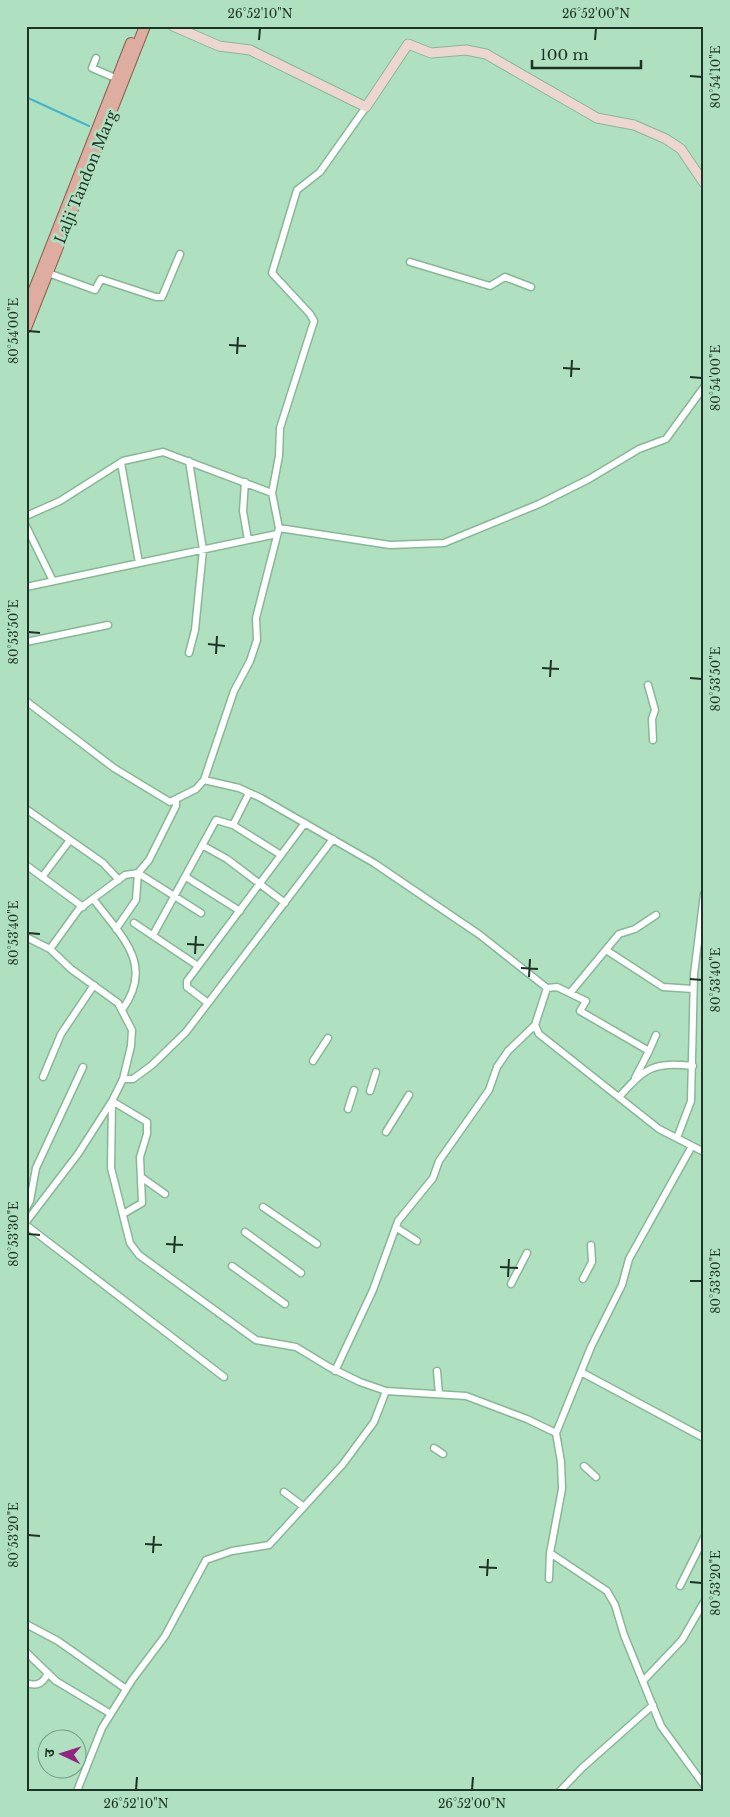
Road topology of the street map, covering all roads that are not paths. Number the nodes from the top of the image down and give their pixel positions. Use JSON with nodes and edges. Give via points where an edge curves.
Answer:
{"nodes":[{"id":1,"x":138,"y":26,"type":"edge"},
{"id":2,"x":145,"y":26,"type":"edge"},
{"id":3,"x":172,"y":26,"type":"edge"},
{"id":4,"x":96,"y":58,"type":"dead end"},
{"id":5,"x":120,"y":80,"type":"junction"},
{"id":6,"x":366,"y":107,"type":"junction"},
{"id":7,"x":704,"y":183,"type":"edge"},
{"id":8,"x":73,"y":200,"type":"junction"},
{"id":9,"x":180,"y":254,"type":"dead end"},
{"id":10,"x":410,"y":262,"type":"dead end"},
{"id":11,"x":48,"y":273,"type":"junction"},
{"id":12,"x":531,"y":287,"type":"dead end"},
{"id":13,"x":26,"y":310,"type":"edge"},
{"id":14,"x":26,"y":328,"type":"edge"},
{"id":15,"x":704,"y":387,"type":"edge"},
{"id":16,"x":189,"y":461,"type":"junction"},
{"id":17,"x":121,"y":462,"type":"junction"},
{"id":18,"x":245,"y":482,"type":"junction"},
{"id":19,"x":272,"y":493,"type":"junction"},
{"id":20,"x":26,"y":516,"type":"edge"},
{"id":21,"x":26,"y":526,"type":"edge"},
{"id":22,"x":278,"y":531,"type":"junction"},
{"id":23,"x":248,"y":540,"type":"junction"},
{"id":24,"x":202,"y":550,"type":"junction"},
{"id":25,"x":139,"y":563,"type":"junction"},
{"id":26,"x":53,"y":581,"type":"junction"},
{"id":27,"x":26,"y":587,"type":"edge"},
{"id":28,"x":108,"y":625,"type":"dead end"},
{"id":29,"x":26,"y":642,"type":"edge"},
{"id":30,"x":189,"y":653,"type":"dead end"},
{"id":31,"x":648,"y":685,"type":"dead end"},
{"id":32,"x":26,"y":701,"type":"edge"},
{"id":33,"x":653,"y":740,"type":"dead end"},
{"id":34,"x":204,"y":780,"type":"junction"},
{"id":35,"x":249,"y":793,"type":"junction"},
{"id":36,"x":176,"y":800,"type":"junction"},
{"id":37,"x":26,"y":809,"type":"edge"},
{"id":38,"x":305,"y":823,"type":"junction"},
{"id":39,"x":233,"y":825,"type":"junction"},
{"id":40,"x":333,"y":839,"type":"junction"},
{"id":41,"x":70,"y":840,"type":"junction"},
{"id":42,"x":202,"y":846,"type":"junction"},
{"id":43,"x":281,"y":855,"type":"junction"},
{"id":44,"x":26,"y":865,"type":"edge"},
{"id":45,"x":138,"y":873,"type":"junction"},
{"id":46,"x":42,"y":877,"type":"junction"},
{"id":47,"x":186,"y":877,"type":"junction"},
{"id":48,"x":119,"y":880,"type":"junction"},
{"id":49,"x":260,"y":883,"type":"junction"},
{"id":50,"x":704,"y":896,"type":"edge"},
{"id":51,"x":175,"y":897,"type":"junction"},
{"id":52,"x":94,"y":900,"type":"junction"},
{"id":53,"x":285,"y":902,"type":"junction"},
{"id":54,"x":83,"y":907,"type":"junction"},
{"id":55,"x":240,"y":911,"type":"junction"},
{"id":56,"x":201,"y":913,"type":"dead end"},
{"id":57,"x":656,"y":915,"type":"dead end"},
{"id":58,"x":134,"y":923,"type":"dead end"},
{"id":59,"x":116,"y":929,"type":"junction"},
{"id":60,"x":153,"y":936,"type":"junction"},
{"id":61,"x":26,"y":937,"type":"edge"},
{"id":62,"x":50,"y":949,"type":"junction"},
{"id":63,"x":606,"y":950,"type":"junction"},
{"id":64,"x":198,"y":966,"type":"junction"},
{"id":65,"x":94,"y":985,"type":"junction"},
{"id":66,"x":547,"y":988,"type":"junction"},
{"id":67,"x":693,"y":990,"type":"junction"},
{"id":68,"x":570,"y":994,"type":"junction"},
{"id":69,"x":208,"y":1002,"type":"junction"},
{"id":70,"x":122,"y":1010,"type":"junction"},
{"id":71,"x":534,"y":1025,"type":"junction"},
{"id":72,"x":527,"y":1033,"type":"junction"},
{"id":73,"x":539,"y":1034,"type":"junction"},
{"id":74,"x":656,"y":1035,"type":"dead end"},
{"id":75,"x":328,"y":1038,"type":"dead end"},
{"id":76,"x":649,"y":1051,"type":"junction"},
{"id":77,"x":313,"y":1061,"type":"dead end"},
{"id":78,"x":693,"y":1066,"type":"junction"},
{"id":79,"x":83,"y":1067,"type":"dead end"},
{"id":80,"x":376,"y":1072,"type":"dead end"},
{"id":81,"x":43,"y":1077,"type":"dead end"},
{"id":82,"x":123,"y":1079,"type":"junction"},
{"id":83,"x":635,"y":1079,"type":"junction"},
{"id":84,"x":354,"y":1090,"type":"dead end"},
{"id":85,"x":370,"y":1091,"type":"dead end"},
{"id":86,"x":408,"y":1095,"type":"dead end"},
{"id":87,"x":619,"y":1097,"type":"junction"},
{"id":88,"x":112,"y":1102,"type":"junction"},
{"id":89,"x":348,"y":1109,"type":"dead end"},
{"id":90,"x":386,"y":1132,"type":"dead end"},
{"id":91,"x":677,"y":1138,"type":"junction"},
{"id":92,"x":692,"y":1146,"type":"junction"},
{"id":93,"x":704,"y":1152,"type":"edge"},
{"id":94,"x":141,"y":1176,"type":"junction"},
{"id":95,"x":165,"y":1194,"type":"dead end"},
{"id":96,"x":264,"y":1207,"type":"dead end"},
{"id":97,"x":26,"y":1208,"type":"edge"},
{"id":98,"x":123,"y":1214,"type":"junction"},
{"id":99,"x":26,"y":1223,"type":"edge"},
{"id":100,"x":397,"y":1228,"type":"junction"},
{"id":101,"x":245,"y":1232,"type":"dead end"},
{"id":102,"x":417,"y":1241,"type":"dead end"},
{"id":103,"x":317,"y":1244,"type":"dead end"},
{"id":104,"x":591,"y":1245,"type":"dead end"},
{"id":105,"x":527,"y":1253,"type":"dead end"},
{"id":106,"x":232,"y":1266,"type":"dead end"},
{"id":107,"x":301,"y":1273,"type":"dead end"},
{"id":108,"x":584,"y":1280,"type":"dead end"},
{"id":109,"x":511,"y":1284,"type":"dead end"},
{"id":110,"x":285,"y":1304,"type":"dead end"},
{"id":111,"x":335,"y":1370,"type":"junction"},
{"id":112,"x":437,"y":1371,"type":"dead end"},
{"id":113,"x":581,"y":1372,"type":"junction"},
{"id":114,"x":224,"y":1377,"type":"dead end"},
{"id":115,"x":386,"y":1391,"type":"junction"},
{"id":116,"x":439,"y":1394,"type":"junction"},
{"id":117,"x":556,"y":1434,"type":"junction"},
{"id":118,"x":704,"y":1438,"type":"edge"},
{"id":119,"x":434,"y":1448,"type":"dead end"},
{"id":120,"x":443,"y":1454,"type":"dead end"},
{"id":121,"x":584,"y":1466,"type":"dead end"},
{"id":122,"x":596,"y":1477,"type":"dead end"},
{"id":123,"x":284,"y":1492,"type":"dead end"},
{"id":124,"x":304,"y":1507,"type":"junction"},
{"id":125,"x":704,"y":1538,"type":"edge"},
{"id":126,"x":550,"y":1553,"type":"junction"},
{"id":127,"x":549,"y":1579,"type":"dead end"},
{"id":128,"x":680,"y":1586,"type":"dead end"},
{"id":129,"x":704,"y":1602,"type":"edge"},
{"id":130,"x":26,"y":1624,"type":"edge"},
{"id":131,"x":26,"y":1652,"type":"edge"},
{"id":132,"x":48,"y":1673,"type":"junction"},
{"id":133,"x":643,"y":1681,"type":"junction"},
{"id":134,"x":26,"y":1683,"type":"edge"},
{"id":135,"x":126,"y":1689,"type":"junction"},
{"id":136,"x":653,"y":1705,"type":"junction"},
{"id":137,"x":111,"y":1714,"type":"junction"},
{"id":138,"x":704,"y":1785,"type":"edge"},
{"id":139,"x":77,"y":1791,"type":"edge"},
{"id":140,"x":560,"y":1791,"type":"edge"}],
"edges":[{"from":1,"to":5,"type":"main road","name":"Lalji Tandon Marg"},
{"from":2,"to":5,"type":"main road","name":"Lalji Tandon Marg"},
{"from":3,"to":6,"type":"street","via":[[219,46],[250,50]]},
{"from":4,"to":5,"type":"street","via":[[92,68]]},
{"from":5,"to":8,"type":"main road","name":"Lalji Tandon Marg"},
{"from":6,"to":7,"type":"street","via":[[408,44],[431,53],[466,50],[486,54],[597,118],[634,125],[666,139],[681,149]]},
{"from":6,"to":19,"type":"street","via":[[320,172],[297,190],[272,273],[314,322],[280,428]]},
{"from":8,"to":11,"type":"main road","name":"Lalji Tandon Marg"},
{"from":8,"to":13,"type":"main road","name":"Lalji Tandon Marg"},
{"from":9,"to":11,"type":"street","via":[[162,297],[101,278],[95,290]]},
{"from":10,"to":12,"type":"street","via":[[490,286],[506,277]]},
{"from":11,"to":14,"type":"main road","name":"Lalji Tandon Marg"},
{"from":15,"to":22,"type":"street","via":[[666,439],[639,449],[539,504],[444,543],[390,545]]},
{"from":16,"to":17,"type":"street","via":[[163,452]]},
{"from":16,"to":18,"type":"street"},
{"from":16,"to":24,"type":"street"},
{"from":17,"to":20,"type":"street","via":[[60,501]]},
{"from":17,"to":25,"type":"street"},
{"from":18,"to":19,"type":"street"},
{"from":18,"to":23,"type":"street","via":[[243,511]]},
{"from":19,"to":22,"type":"street"},
{"from":21,"to":26,"type":"street"},
{"from":22,"to":23,"type":"street"},
{"from":22,"to":34,"type":"street","via":[[256,618],[257,640],[234,692]]},
{"from":23,"to":24,"type":"street"},
{"from":24,"to":25,"type":"street"},
{"from":24,"to":30,"type":"street","via":[[195,630]]},
{"from":25,"to":26,"type":"street"},
{"from":26,"to":27,"type":"street"},
{"from":28,"to":29,"type":"street"},
{"from":31,"to":33,"type":"street","via":[[655,710]]},
{"from":32,"to":36,"type":"street","via":[[114,768],[170,802]]},
{"from":34,"to":35,"type":"street"},
{"from":34,"to":36,"type":"street"},
{"from":35,"to":38,"type":"street"},
{"from":35,"to":39,"type":"street"},
{"from":36,"to":45,"type":"street","via":[[149,860]]},
{"from":37,"to":41,"type":"street"},
{"from":38,"to":40,"type":"street"},
{"from":38,"to":43,"type":"street"},
{"from":39,"to":42,"type":"street","via":[[216,820]]},
{"from":39,"to":43,"type":"street"},
{"from":40,"to":53,"type":"street"},
{"from":40,"to":66,"type":"street","via":[[435,902]]},
{"from":41,"to":46,"type":"street"},
{"from":41,"to":48,"type":"street","via":[[103,863]]},
{"from":42,"to":47,"type":"street"},
{"from":42,"to":49,"type":"street"},
{"from":43,"to":49,"type":"street"},
{"from":44,"to":46,"type":"street"},
{"from":45,"to":48,"type":"street","via":[[125,875]]},
{"from":45,"to":51,"type":"street"},
{"from":45,"to":59,"type":"street","via":[[136,900]]},
{"from":46,"to":54,"type":"street"},
{"from":47,"to":51,"type":"street"},
{"from":47,"to":55,"type":"street"},
{"from":48,"to":52,"type":"street"},
{"from":49,"to":53,"type":"street"},
{"from":49,"to":55,"type":"street"},
{"from":50,"to":67,"type":"street"},
{"from":51,"to":56,"type":"street"},
{"from":51,"to":60,"type":"street"},
{"from":52,"to":54,"type":"street"},
{"from":52,"to":59,"type":"street"},
{"from":53,"to":69,"type":"street"},
{"from":54,"to":62,"type":"street"},
{"from":55,"to":64,"type":"street"},
{"from":57,"to":63,"type":"street","via":[[635,929],[619,934]]},
{"from":58,"to":60,"type":"street"},
{"from":59,"to":70,"type":"street","via":[[136,960],[133,995]]},
{"from":60,"to":64,"type":"street"},
{"from":61,"to":62,"type":"street"},
{"from":62,"to":65,"type":"street"},
{"from":63,"to":67,"type":"street","via":[[663,987]]},
{"from":63,"to":68,"type":"street"},
{"from":64,"to":69,"type":"street","via":[[186,984]]},
{"from":65,"to":70,"type":"street","via":[[118,1002]]},
{"from":65,"to":81,"type":"street","via":[[61,1034]]},
{"from":66,"to":68,"type":"street","via":[[557,987]]},
{"from":66,"to":71,"type":"street"},
{"from":67,"to":78,"type":"street"},
{"from":68,"to":76,"type":"street","via":[[586,1001],[580,1011]]},
{"from":69,"to":82,"type":"street","via":[[186,1032],[152,1065],[133,1079]]},
{"from":70,"to":82,"type":"street","via":[[132,1030],[132,1046]]},
{"from":71,"to":72,"type":"street"},
{"from":71,"to":73,"type":"street"},
{"from":72,"to":73,"type":"street"},
{"from":72,"to":100,"type":"street","via":[[497,1067],[489,1090],[439,1161],[433,1178],[398,1221]]},
{"from":73,"to":87,"type":"street"},
{"from":74,"to":76,"type":"street"},
{"from":75,"to":77,"type":"street"},
{"from":76,"to":83,"type":"street"},
{"from":78,"to":83,"type":"street","via":[[665,1063]]},
{"from":78,"to":91,"type":"street","via":[[691,1101]]},
{"from":79,"to":97,"type":"street","via":[[36,1168]]},
{"from":80,"to":85,"type":"street"},
{"from":82,"to":88,"type":"street"},
{"from":83,"to":87,"type":"street"},
{"from":84,"to":89,"type":"street"},
{"from":86,"to":90,"type":"street"},
{"from":87,"to":91,"type":"street","via":[[659,1129]]},
{"from":88,"to":94,"type":"street","via":[[147,1122],[140,1156]]},
{"from":88,"to":98,"type":"street","via":[[111,1168]]},
{"from":88,"to":99,"type":"street"},
{"from":91,"to":92,"type":"street"},
{"from":92,"to":93,"type":"street"},
{"from":92,"to":113,"type":"street","via":[[630,1259],[622,1285]]},
{"from":94,"to":95,"type":"street"},
{"from":94,"to":98,"type":"street","via":[[142,1203]]},
{"from":96,"to":103,"type":"street"},
{"from":98,"to":111,"type":"street","via":[[130,1243],[146,1260],[256,1340],[296,1347]]},
{"from":99,"to":114,"type":"street"},
{"from":100,"to":102,"type":"street"},
{"from":100,"to":111,"type":"street","via":[[373,1290]]},
{"from":101,"to":107,"type":"street"},
{"from":104,"to":108,"type":"street","via":[[592,1262]]},
{"from":105,"to":109,"type":"street"},
{"from":106,"to":110,"type":"street"},
{"from":111,"to":115,"type":"street"},
{"from":112,"to":116,"type":"street"},
{"from":113,"to":117,"type":"street"},
{"from":113,"to":118,"type":"street"},
{"from":115,"to":116,"type":"street"},
{"from":115,"to":124,"type":"street","via":[[374,1422],[343,1464]]},
{"from":116,"to":117,"type":"street","via":[[466,1396],[527,1419]]},
{"from":117,"to":126,"type":"street","via":[[562,1489]]},
{"from":119,"to":120,"type":"street"},
{"from":121,"to":122,"type":"street"},
{"from":123,"to":124,"type":"street"},
{"from":124,"to":135,"type":"street","via":[[269,1545],[232,1551],[206,1560],[165,1636]]},
{"from":125,"to":128,"type":"street"},
{"from":126,"to":127,"type":"street"},
{"from":126,"to":133,"type":"street","via":[[607,1591]]},
{"from":129,"to":133,"type":"street","via":[[682,1640]]},
{"from":130,"to":135,"type":"street","via":[[58,1641]]},
{"from":131,"to":132,"type":"street"},
{"from":132,"to":134,"type":"street","via":[[40,1684]]},
{"from":132,"to":137,"type":"street"},
{"from":133,"to":136,"type":"street"},
{"from":135,"to":137,"type":"street"},
{"from":136,"to":138,"type":"street","via":[[661,1726]]},
{"from":136,"to":140,"type":"street"},
{"from":137,"to":139,"type":"street","via":[[92,1750]]}]}
